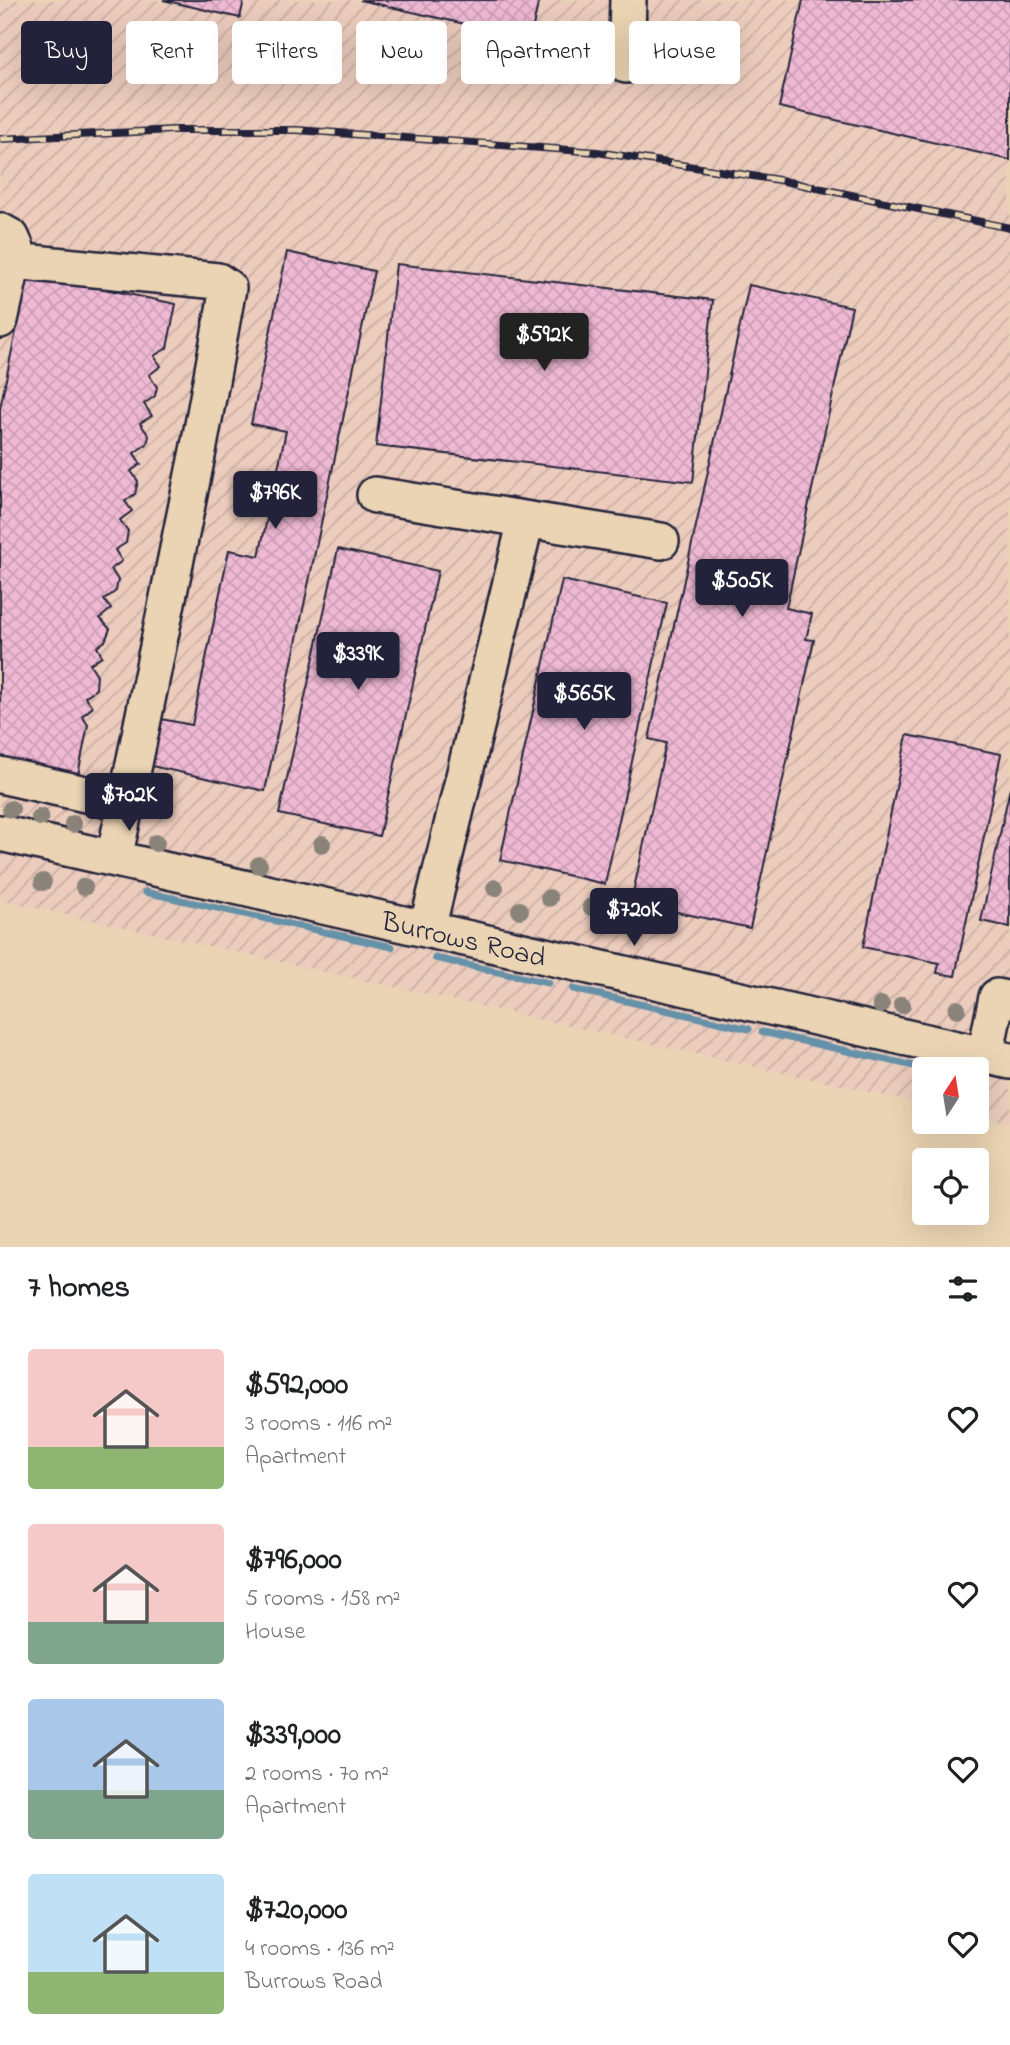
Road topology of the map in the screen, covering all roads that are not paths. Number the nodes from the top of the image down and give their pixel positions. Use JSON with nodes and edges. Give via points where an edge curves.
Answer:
{"nodes":[{"id":1,"x":628,"y":0,"type":"edge"},
{"id":2,"x":626,"y":65,"type":"dead end"},
{"id":3,"x":7,"y":246,"type":"edge"},
{"id":4,"x":0,"y":320,"type":"edge"},
{"id":5,"x":375,"y":495,"type":"dead end"},
{"id":6,"x":526,"y":520,"type":"junction"},
{"id":7,"x":661,"y":541,"type":"dead end"},
{"id":8,"x":0,"y":775,"type":"edge"},
{"id":9,"x":126,"y":803,"type":"junction"},
{"id":10,"x":0,"y":833,"type":"edge"},
{"id":11,"x":114,"y":859,"type":"junction"},
{"id":12,"x":427,"y":929,"type":"junction"},
{"id":13,"x":1010,"y":1000,"type":"edge"},
{"id":14,"x":998,"y":1059,"type":"edge"}],
"edges":[{"from":1,"to":2,"type":"street"},
{"from":3,"to":4,"type":"street"},
{"from":3,"to":9,"type":"street","via":[[218,281],[228,288]]},
{"from":5,"to":6,"type":"street"},
{"from":6,"to":7,"type":"street"},
{"from":6,"to":12,"type":"street"},
{"from":8,"to":9,"type":"street"},
{"from":9,"to":11,"type":"street"},
{"from":10,"to":11,"type":"street","name":"Burrows Road"},
{"from":11,"to":12,"type":"street","name":"Burrows Road"},
{"from":12,"to":14,"type":"street","name":"Burrows Road"},
{"from":13,"to":14,"type":"street","via":[[997,998]]}]}
